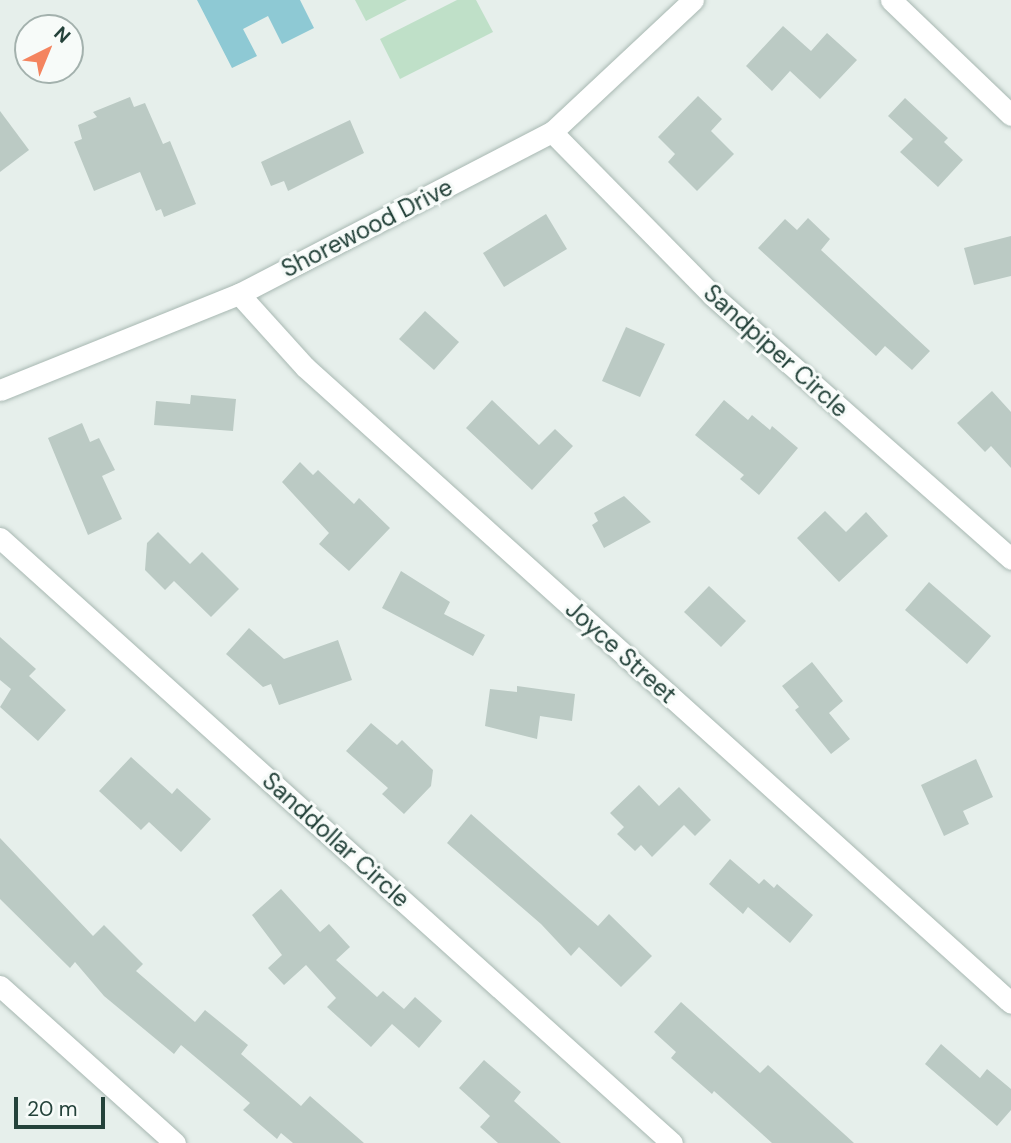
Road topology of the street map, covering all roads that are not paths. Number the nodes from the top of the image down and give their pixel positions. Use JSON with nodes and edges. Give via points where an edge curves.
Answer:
{"nodes":[{"id":1,"x":693,"y":0,"type":"edge"},
{"id":2,"x":891,"y":0,"type":"edge"},
{"id":3,"x":1011,"y":115,"type":"edge"},
{"id":4,"x":552,"y":132,"type":"junction"},
{"id":5,"x":239,"y":294,"type":"junction"},
{"id":6,"x":0,"y":390,"type":"edge"},
{"id":7,"x":0,"y":538,"type":"edge"},
{"id":8,"x":1011,"y":559,"type":"edge"},
{"id":9,"x":0,"y":986,"type":"edge"},
{"id":10,"x":1011,"y":1003,"type":"edge"},
{"id":11,"x":175,"y":1143,"type":"edge"},
{"id":12,"x":672,"y":1143,"type":"edge"}],
"edges":[{"from":1,"to":4,"type":"street","name":"Shorewood Drive"},
{"from":2,"to":3,"type":"street"},
{"from":4,"to":5,"type":"street","name":"Shorewood Drive"},
{"from":4,"to":8,"type":"street","name":"Sandpiper Circle","via":[[712,295]]},
{"from":5,"to":6,"type":"street","name":"Shorewood Drive"},
{"from":5,"to":10,"type":"street","name":"Joyce Street","via":[[305,367]]},
{"from":7,"to":12,"type":"street","name":"Sanddollar Circle"},
{"from":9,"to":11,"type":"street"}]}
